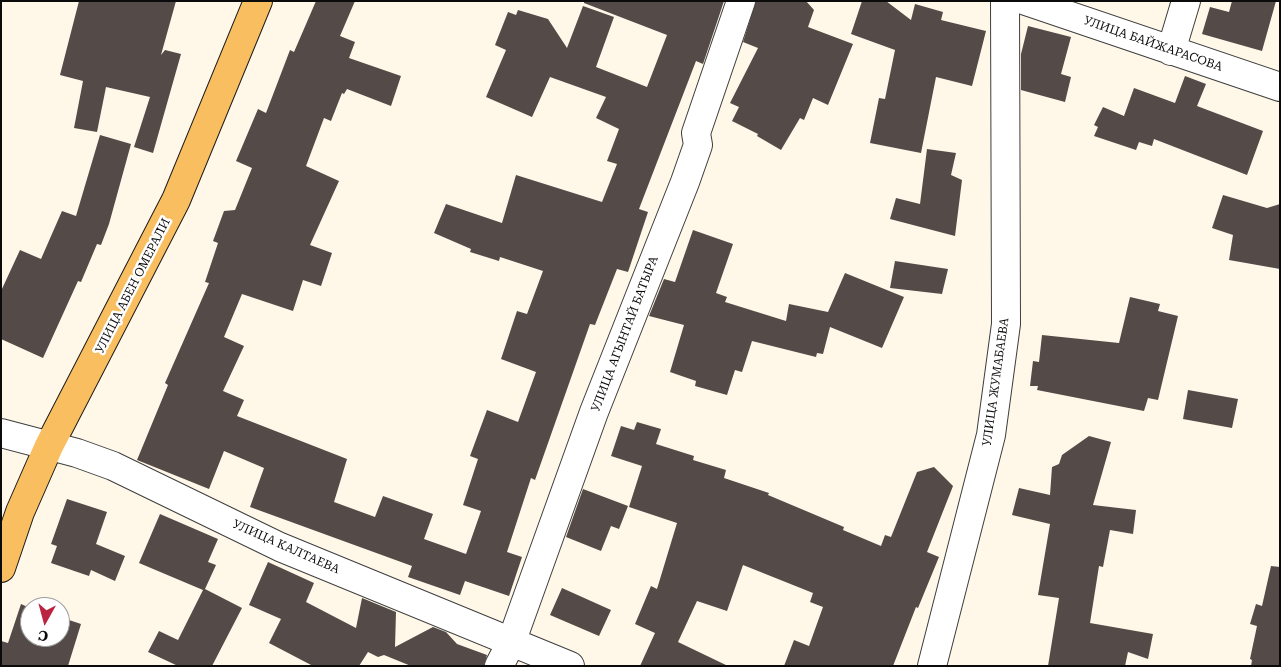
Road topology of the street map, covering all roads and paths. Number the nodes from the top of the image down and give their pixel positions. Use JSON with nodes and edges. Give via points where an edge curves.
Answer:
{"nodes":[{"id":1,"x":258,"y":1,"type":"edge"},
{"id":2,"x":742,"y":1,"type":"edge"},
{"id":3,"x":1006,"y":1,"type":"edge"},
{"id":4,"x":1026,"y":1,"type":"edge"},
{"id":5,"x":1186,"y":1,"type":"edge"},
{"id":6,"x":1171,"y":51,"type":"junction"},
{"id":7,"x":1280,"y":87,"type":"edge"},
{"id":8,"x":1,"y":433,"type":"edge"},
{"id":9,"x":49,"y":446,"type":"junction"},
{"id":10,"x":1,"y":568,"type":"edge"},
{"id":11,"x":505,"y":654,"type":"edge"},
{"id":12,"x":570,"y":666,"type":"edge"},
{"id":13,"x":932,"y":666,"type":"edge"}],
"edges":[{"from":1,"to":9,"type":"main road","name":"УЛИЦА АБЕН ОМЕРАЛИ","via":[[176,200]]},
{"from":2,"to":11,"type":"street","name":"УЛИЦА АГЫНТАЙ БАТЫРА","via":[[696,133],[698,145],[688,173],[594,412]]},
{"from":3,"to":13,"type":"street","name":"УЛИЦА ЖУМАБАЕВА","via":[[1006,324],[991,435]]},
{"from":4,"to":6,"type":"street","name":"УЛИЦА БАЙЖАРАСОВА"},
{"from":5,"to":6,"type":"street"},
{"from":6,"to":7,"type":"street","name":"УЛИЦА БАЙЖАРАСОВА"},
{"from":8,"to":9,"type":"street","name":"УЛИЦА КАЛТАЕВА"},
{"from":9,"to":10,"type":"main road","name":"УЛИЦА АБЕН ОМЕРАЛИ","via":[[20,512]]},
{"from":9,"to":11,"type":"street","name":"УЛИЦА КАЛТАЕВА","via":[[113,466]]},
{"from":11,"to":12,"type":"street","name":"УЛИЦА КАЛТАЕВА"}]}
